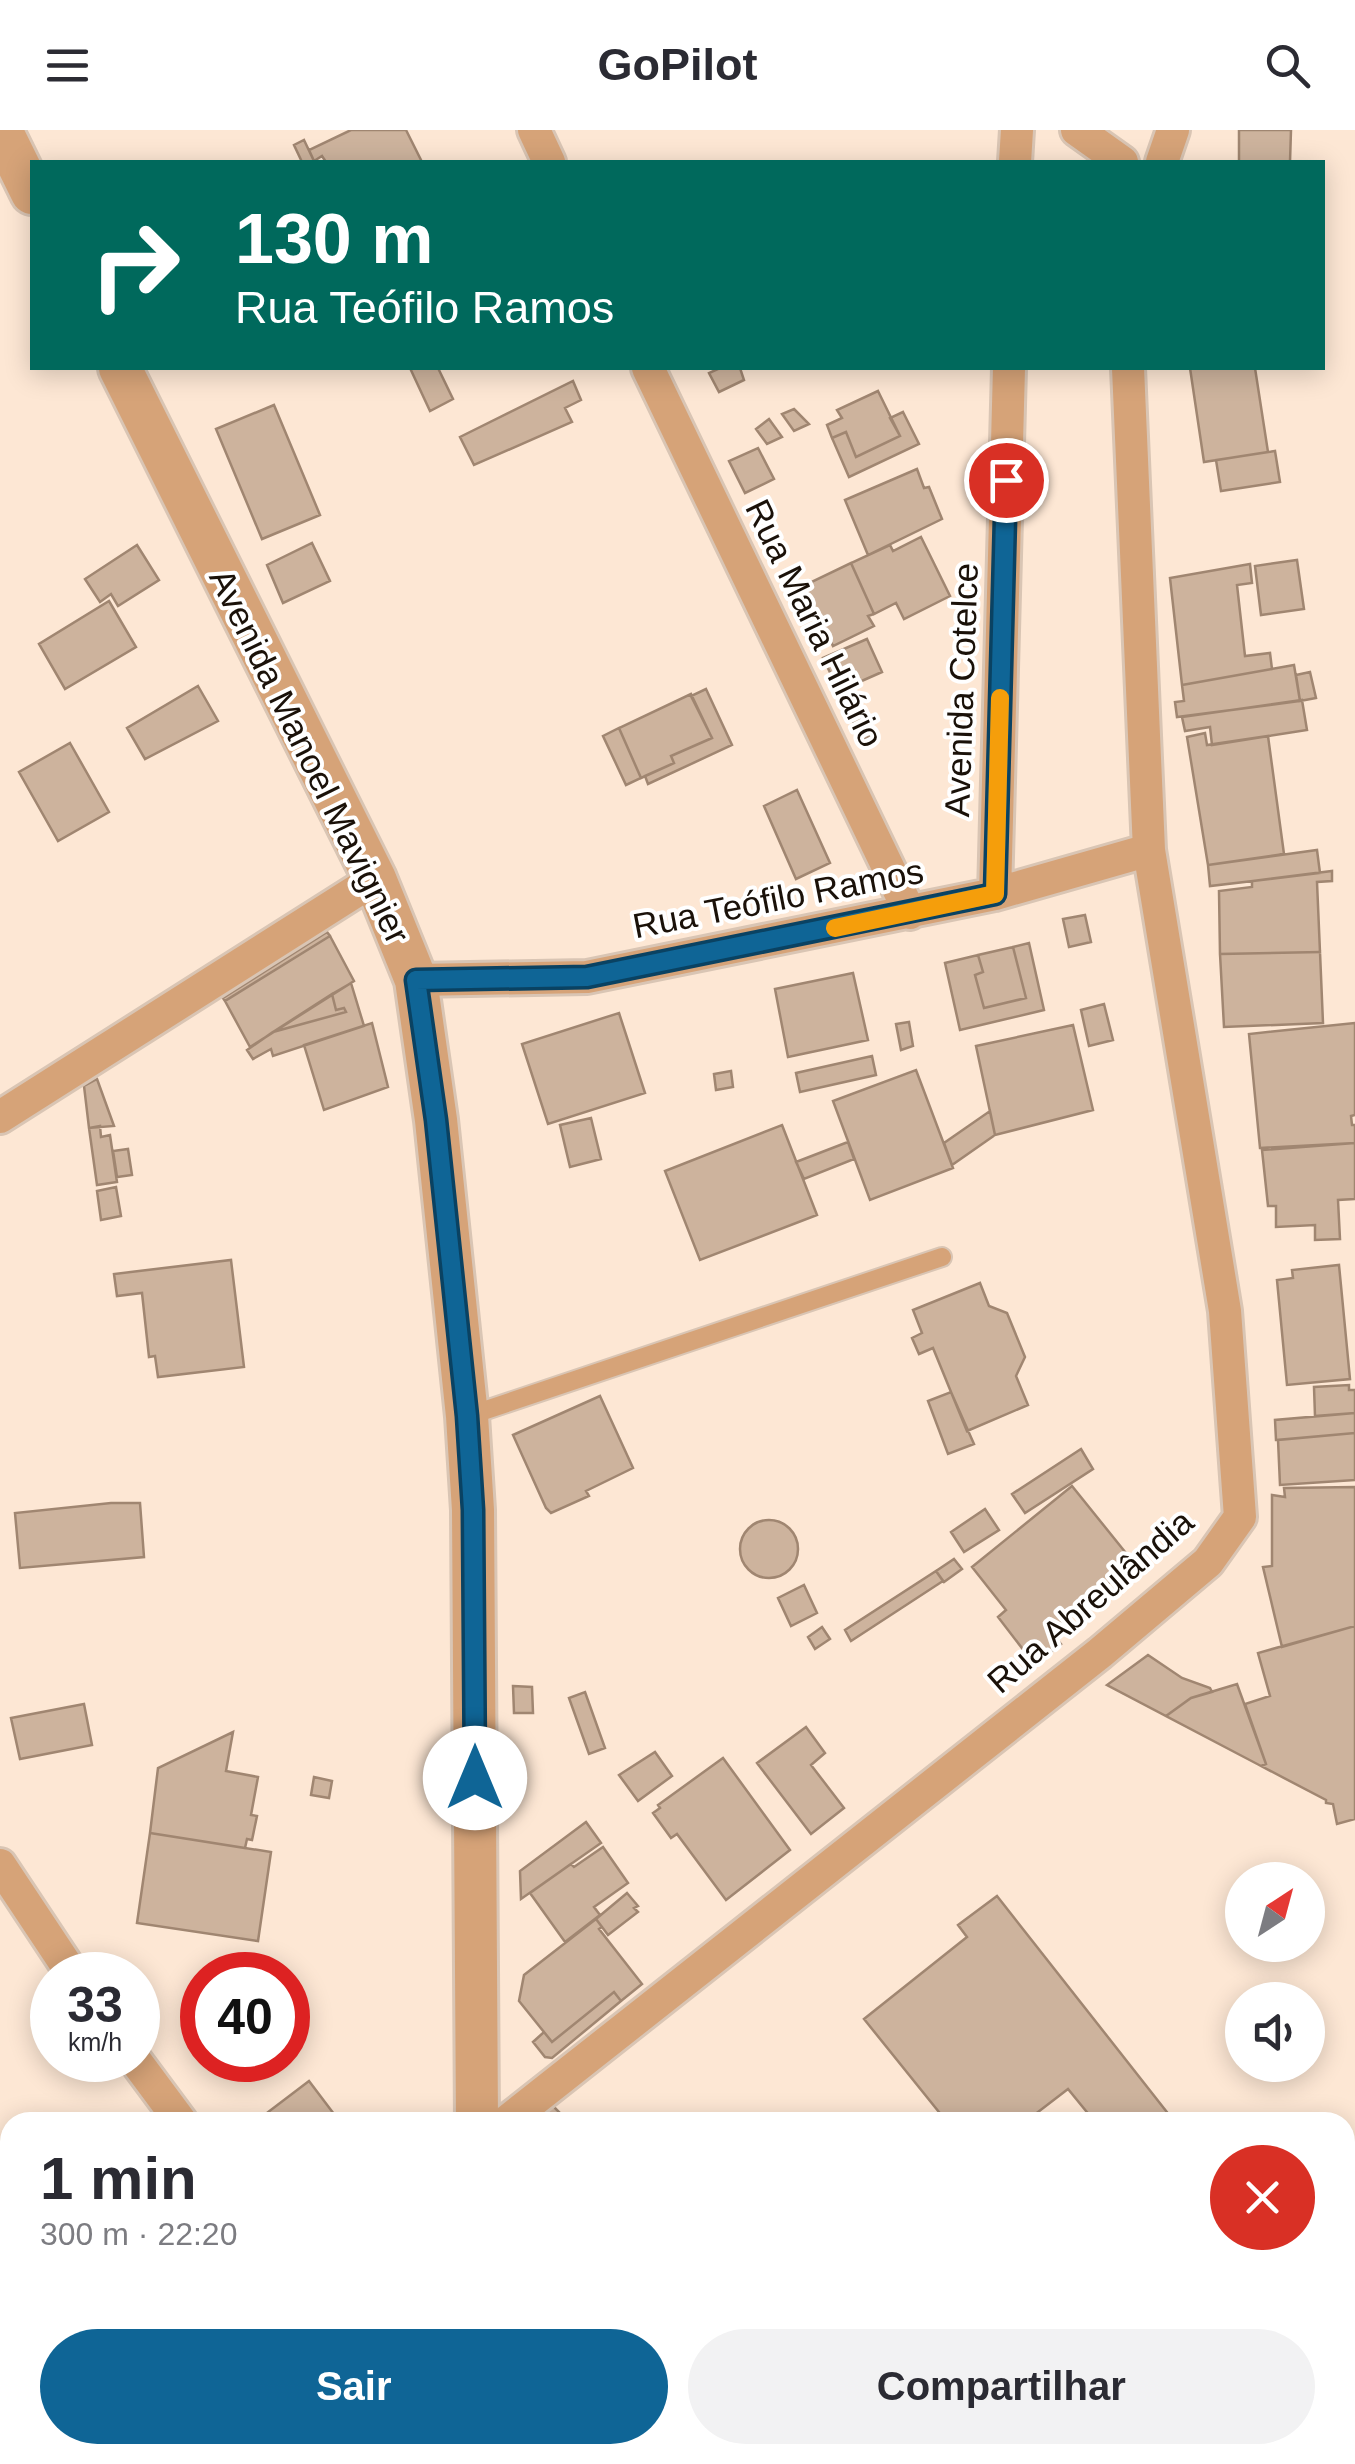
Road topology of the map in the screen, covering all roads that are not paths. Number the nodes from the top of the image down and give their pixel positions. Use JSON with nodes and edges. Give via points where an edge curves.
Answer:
{"nodes":[{"id":1,"x":1,"y":130,"type":"edge"},
{"id":2,"x":534,"y":130,"type":"edge"},
{"id":3,"x":1078,"y":130,"type":"edge"},
{"id":4,"x":1173,"y":130,"type":"edge"},
{"id":5,"x":548,"y":160,"type":"edge"},
{"id":6,"x":1119,"y":160,"type":"edge"},
{"id":7,"x":1163,"y":160,"type":"edge"},
{"id":8,"x":30,"y":189,"type":"edge"},
{"id":9,"x":121,"y":370,"type":"edge"},
{"id":10,"x":649,"y":370,"type":"edge"},
{"id":11,"x":1010,"y":370,"type":"edge"},
{"id":12,"x":1128,"y":370,"type":"edge"},
{"id":13,"x":1149,"y":850,"type":"junction"},
{"id":14,"x":375,"y":879,"type":"junction"},
{"id":15,"x":995,"y":894,"type":"junction"},
{"id":16,"x":910,"y":913,"type":"junction"},
{"id":17,"x":416,"y":980,"type":"junction"},
{"id":18,"x":0,"y":1117,"type":"edge"},
{"id":19,"x":942,"y":1257,"type":"dead end"},
{"id":20,"x":467,"y":1416,"type":"junction"},
{"id":21,"x":0,"y":1865,"type":"edge"},
{"id":22,"x":58,"y":1952,"type":"edge"},
{"id":23,"x":152,"y":2082,"type":"edge"},
{"id":24,"x":174,"y":2112,"type":"edge"},
{"id":25,"x":477,"y":2112,"type":"edge"},
{"id":26,"x":519,"y":2112,"type":"edge"}],
"edges":[{"from":1,"to":8,"type":"street"},
{"from":2,"to":5,"type":"street"},
{"from":3,"to":6,"type":"street"},
{"from":4,"to":7,"type":"street"},
{"from":9,"to":14,"type":"street","name":"Avenida Manoel Mavignier"},
{"from":10,"to":16,"type":"street","name":"Rua Maria Hilário"},
{"from":11,"to":15,"type":"street","name":"Avenida Cotelce"},
{"from":12,"to":13,"type":"street"},
{"from":13,"to":15,"type":"street","name":"Rua Teófilo Ramos"},
{"from":13,"to":26,"type":"street","name":"Rua Abreulândia","via":[[1225,1311],[1240,1517],[1208,1562],[1100,1653]]},
{"from":14,"to":17,"type":"street","name":"Avenida Manoel Mavignier"},
{"from":14,"to":18,"type":"street"},
{"from":15,"to":16,"type":"street","name":"Rua Teófilo Ramos"},
{"from":16,"to":17,"type":"street","name":"Rua Teófilo Ramos","via":[[587,977]]},
{"from":17,"to":20,"type":"street","name":"Avenida Manoel Mavignier"},
{"from":19,"to":20,"type":"lane"},
{"from":20,"to":25,"type":"street","name":"Avenida Manoel Mavignier"},
{"from":21,"to":22,"type":"street"},
{"from":23,"to":24,"type":"street"}]}
